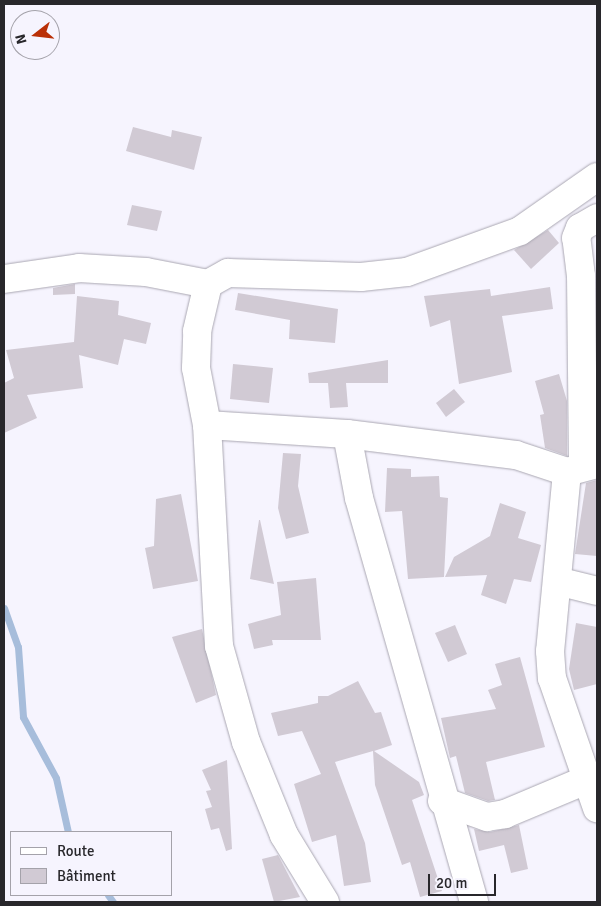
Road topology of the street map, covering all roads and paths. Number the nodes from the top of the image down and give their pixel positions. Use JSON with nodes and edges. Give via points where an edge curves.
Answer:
{"nodes":[{"id":1,"x":597,"y":177,"type":"edge"},
{"id":2,"x":597,"y":218,"type":"edge"},
{"id":3,"x":4,"y":279,"type":"edge"},
{"id":4,"x":208,"y":284,"type":"junction"},
{"id":5,"x":207,"y":425,"type":"junction"},
{"id":6,"x":347,"y":434,"type":"junction"},
{"id":7,"x":582,"y":467,"type":"edge"},
{"id":8,"x":557,"y":581,"type":"junction"},
{"id":9,"x":597,"y":591,"type":"edge"},
{"id":10,"x":586,"y":780,"type":"junction"},
{"id":11,"x":442,"y":801,"type":"junction"},
{"id":12,"x":597,"y":808,"type":"edge"},
{"id":13,"x":325,"y":902,"type":"edge"},
{"id":14,"x":474,"y":902,"type":"edge"}],
"edges":[{"from":1,"to":4,"type":"street","via":[[520,231],[407,272],[361,277],[228,273]]},
{"from":2,"to":7,"type":"street","via":[[580,228],[576,238],[581,276]]},
{"from":3,"to":4,"type":"street","via":[[80,268],[146,272]]},
{"from":4,"to":5,"type":"street","via":[[197,331],[196,368]]},
{"from":5,"to":6,"type":"street"},
{"from":5,"to":13,"type":"street","via":[[219,646],[246,742],[284,836]]},
{"from":6,"to":7,"type":"street","via":[[516,455]]},
{"from":6,"to":11,"type":"street","via":[[359,498]]},
{"from":7,"to":8,"type":"street"},
{"from":8,"to":9,"type":"street"},
{"from":8,"to":10,"type":"street","via":[[552,678]]},
{"from":10,"to":11,"type":"street","via":[[506,814],[487,817]]},
{"from":10,"to":12,"type":"street"},
{"from":11,"to":14,"type":"street"}]}
